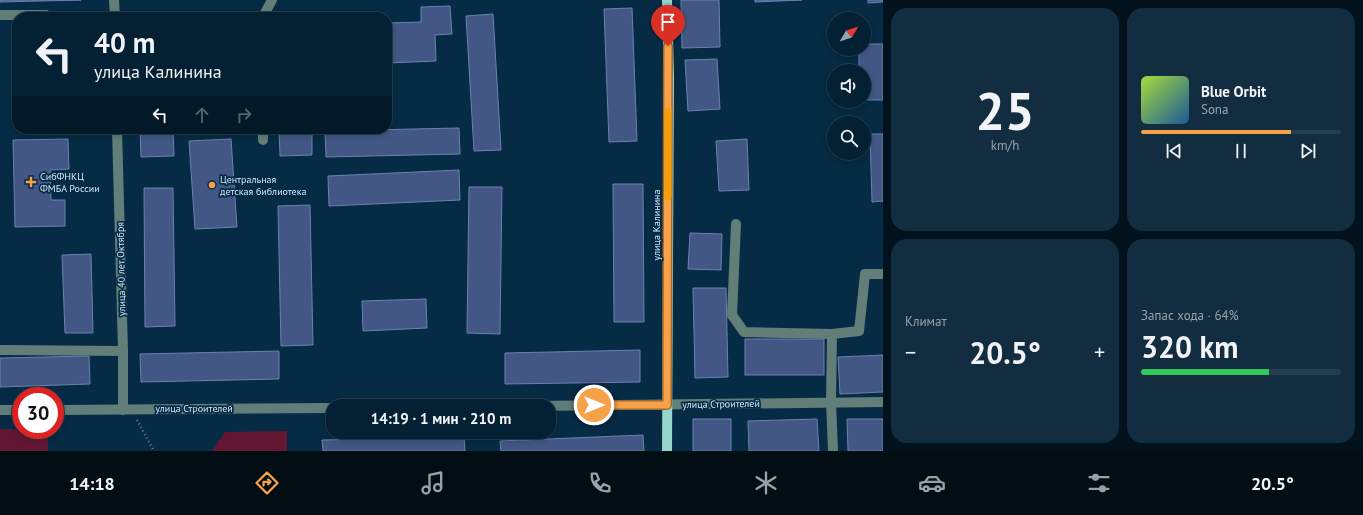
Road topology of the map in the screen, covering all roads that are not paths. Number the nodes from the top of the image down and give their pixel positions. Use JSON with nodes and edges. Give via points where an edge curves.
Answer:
{"nodes":[{"id":1,"x":114,"y":0,"type":"edge"},
{"id":2,"x":272,"y":0,"type":"edge"},
{"id":3,"x":667,"y":0,"type":"edge"},
{"id":4,"x":115,"y":12,"type":"edge"},
{"id":5,"x":266,"y":12,"type":"edge"},
{"id":6,"x":0,"y":15,"type":"edge"},
{"id":7,"x":12,"y":15,"type":"edge"},
{"id":8,"x":117,"y":134,"type":"edge"},
{"id":9,"x":263,"y":134,"type":"edge"},
{"id":10,"x":263,"y":140,"type":"dead end"},
{"id":11,"x":736,"y":224,"type":"dead end"},
{"id":12,"x":883,"y":274,"type":"edge"},
{"id":13,"x":832,"y":334,"type":"junction"},
{"id":14,"x":0,"y":350,"type":"edge"},
{"id":15,"x":123,"y":351,"type":"junction"},
{"id":16,"x":831,"y":402,"type":"junction"},
{"id":17,"x":883,"y":402,"type":"edge"},
{"id":18,"x":667,"y":405,"type":"junction"},
{"id":19,"x":556,"y":406,"type":"edge"},
{"id":20,"x":326,"y":408,"type":"edge"},
{"id":21,"x":127,"y":409,"type":"junction"},
{"id":22,"x":0,"y":410,"type":"edge"},
{"id":23,"x":12,"y":410,"type":"edge"},
{"id":24,"x":64,"y":410,"type":"edge"},
{"id":25,"x":667,"y":451,"type":"edge"},
{"id":26,"x":833,"y":451,"type":"edge"}],
"edges":[{"from":1,"to":4,"type":"street"},
{"from":2,"to":5,"type":"street"},
{"from":3,"to":18,"type":"main road","name":"улица Калинина"},
{"from":6,"to":7,"type":"street"},
{"from":8,"to":15,"type":"street","name":"улица 40 лет Октября"},
{"from":9,"to":10,"type":"street"},
{"from":11,"to":13,"type":"street","via":[[732,315],[744,332]]},
{"from":12,"to":13,"type":"street","via":[[865,274],[859,331]]},
{"from":13,"to":16,"type":"street"},
{"from":14,"to":15,"type":"street"},
{"from":15,"to":21,"type":"street","name":"улица 40 лет Октября"},
{"from":16,"to":17,"type":"street","name":"улица Строителей"},
{"from":16,"to":18,"type":"street","name":"улица Строителей"},
{"from":16,"to":26,"type":"street"},
{"from":18,"to":19,"type":"street","name":"улица Строителей"},
{"from":18,"to":25,"type":"main road","name":"улица Калинина"},
{"from":20,"to":21,"type":"street","name":"улица Строителей"},
{"from":21,"to":24,"type":"street","name":"улица Строителей"},
{"from":22,"to":23,"type":"street"}]}
